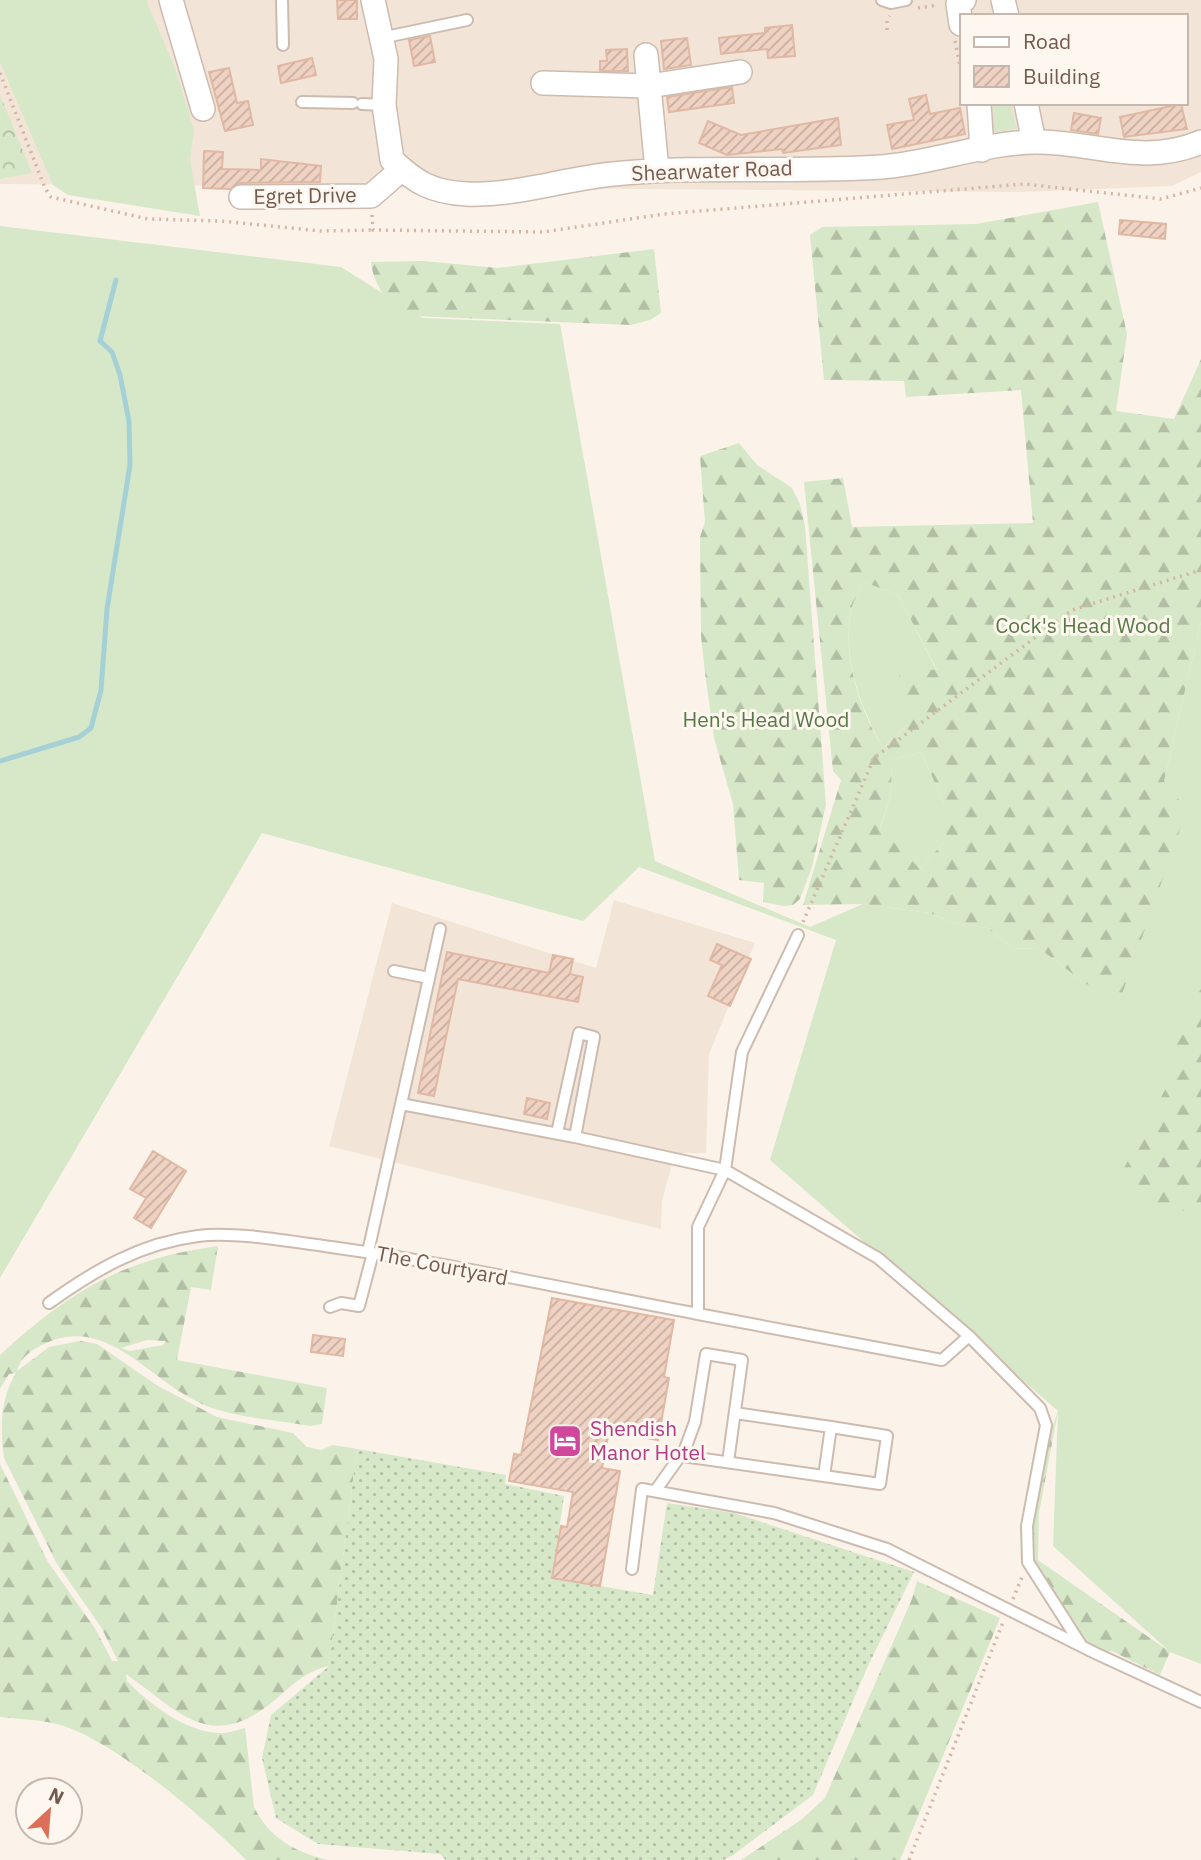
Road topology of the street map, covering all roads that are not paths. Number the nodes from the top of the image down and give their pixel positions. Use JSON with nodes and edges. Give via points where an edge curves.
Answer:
{"nodes":[{"id":1,"x":172,"y":0,"type":"edge"},
{"id":2,"x":282,"y":0,"type":"edge"},
{"id":3,"x":373,"y":0,"type":"edge"},
{"id":4,"x":883,"y":0,"type":"edge"},
{"id":5,"x":907,"y":5,"type":"edge"},
{"id":6,"x":467,"y":20,"type":"dead end"},
{"id":7,"x":381,"y":38,"type":"junction"},
{"id":8,"x":283,"y":45,"type":"dead end"},
{"id":9,"x":646,"y":55,"type":"dead end"},
{"id":10,"x":740,"y":72,"type":"dead end"},
{"id":11,"x":543,"y":83,"type":"dead end"},
{"id":12,"x":649,"y":86,"type":"junction"},
{"id":13,"x":302,"y":102,"type":"dead end"},
{"id":14,"x":366,"y":104,"type":"junction"},
{"id":15,"x":979,"y":105,"type":"edge"},
{"id":16,"x":1026,"y":105,"type":"edge"},
{"id":17,"x":203,"y":109,"type":"dead end"},
{"id":18,"x":1034,"y":142,"type":"junction"},
{"id":19,"x":1201,"y":142,"type":"edge"},
{"id":20,"x":982,"y":150,"type":"junction"},
{"id":21,"x":402,"y":169,"type":"junction"},
{"id":22,"x":657,"y":170,"type":"junction"},
{"id":23,"x":241,"y":197,"type":"dead end"},
{"id":24,"x":440,"y":929,"type":"dead end"},
{"id":25,"x":798,"y":935,"type":"road end"},
{"id":26,"x":394,"y":971,"type":"dead end"},
{"id":27,"x":429,"y":978,"type":"junction"},
{"id":28,"x":401,"y":1104,"type":"junction"},
{"id":29,"x":558,"y":1133,"type":"junction"},
{"id":30,"x":575,"y":1137,"type":"junction"},
{"id":31,"x":725,"y":1170,"type":"junction"},
{"id":32,"x":370,"y":1253,"type":"junction"},
{"id":33,"x":49,"y":1303,"type":"dead end"},
{"id":34,"x":330,"y":1307,"type":"dead end"},
{"id":35,"x":698,"y":1314,"type":"junction"},
{"id":36,"x":969,"y":1336,"type":"junction"},
{"id":37,"x":735,"y":1413,"type":"junction"},
{"id":38,"x":831,"y":1427,"type":"junction"},
{"id":39,"x":682,"y":1455,"type":"junction"},
{"id":40,"x":728,"y":1462,"type":"junction"},
{"id":41,"x":824,"y":1476,"type":"junction"},
{"id":42,"x":656,"y":1490,"type":"junction"},
{"id":43,"x":632,"y":1569,"type":"dead end"},
{"id":44,"x":1080,"y":1646,"type":"junction"},
{"id":45,"x":1201,"y":1702,"type":"edge"}],
"edges":[{"from":1,"to":17,"type":"street"},
{"from":2,"to":8,"type":"lane"},
{"from":3,"to":7,"type":"street"},
{"from":4,"to":5,"type":"lane"},
{"from":6,"to":7,"type":"lane"},
{"from":7,"to":14,"type":"street","via":[[386,59]]},
{"from":9,"to":12,"type":"street"},
{"from":10,"to":12,"type":"street"},
{"from":11,"to":12,"type":"street"},
{"from":12,"to":22,"type":"street"},
{"from":13,"to":14,"type":"lane"},
{"from":14,"to":21,"type":"street","via":[[392,160]]},
{"from":15,"to":20,"type":"street"},
{"from":16,"to":18,"type":"street"},
{"from":18,"to":19,"type":"street","name":"Shearwater Road","via":[[1150,154],[1175,152]]},
{"from":18,"to":20,"type":"street","name":"Shearwater Road"},
{"from":20,"to":22,"type":"street","name":"Shearwater Road","via":[[882,167]]},
{"from":21,"to":22,"type":"street","name":"Shearwater Road","via":[[432,191],[468,194]]},
{"from":21,"to":23,"type":"street","name":"Egret Drive","via":[[371,196]]},
{"from":24,"to":27,"type":"lane"},
{"from":25,"to":31,"type":"lane","via":[[742,1052]]},
{"from":26,"to":27,"type":"lane"},
{"from":27,"to":28,"type":"lane"},
{"from":28,"to":29,"type":"lane"},
{"from":28,"to":32,"type":"lane"},
{"from":29,"to":30,"type":"lane"},
{"from":29,"to":30,"type":"lane","via":[[579,1033],[594,1037]]},
{"from":30,"to":31,"type":"lane"},
{"from":31,"to":35,"type":"lane","via":[[698,1227]]},
{"from":31,"to":36,"type":"lane","via":[[878,1258]]},
{"from":32,"to":33,"type":"lane","name":"The Courtyard","via":[[200,1235],[152,1245],[96,1270]]},
{"from":32,"to":34,"type":"lane","via":[[359,1306],[341,1303]]},
{"from":32,"to":35,"type":"lane","name":"The Courtyard"},
{"from":35,"to":36,"type":"lane","name":"The Courtyard","via":[[942,1360]]},
{"from":36,"to":44,"type":"lane","via":[[1040,1408],[1046,1425],[1027,1526],[1028,1562]]},
{"from":37,"to":38,"type":"lane"},
{"from":37,"to":39,"type":"lane","via":[[742,1360],[706,1354],[695,1422]]},
{"from":37,"to":40,"type":"lane"},
{"from":38,"to":41,"type":"lane"},
{"from":38,"to":41,"type":"lane","via":[[887,1436],[884,1460],[880,1484]]},
{"from":39,"to":40,"type":"lane"},
{"from":39,"to":42,"type":"lane"},
{"from":40,"to":41,"type":"lane"},
{"from":42,"to":43,"type":"lane","via":[[642,1489]]},
{"from":42,"to":44,"type":"lane","via":[[775,1513],[887,1549]]},
{"from":44,"to":45,"type":"lane"}]}
